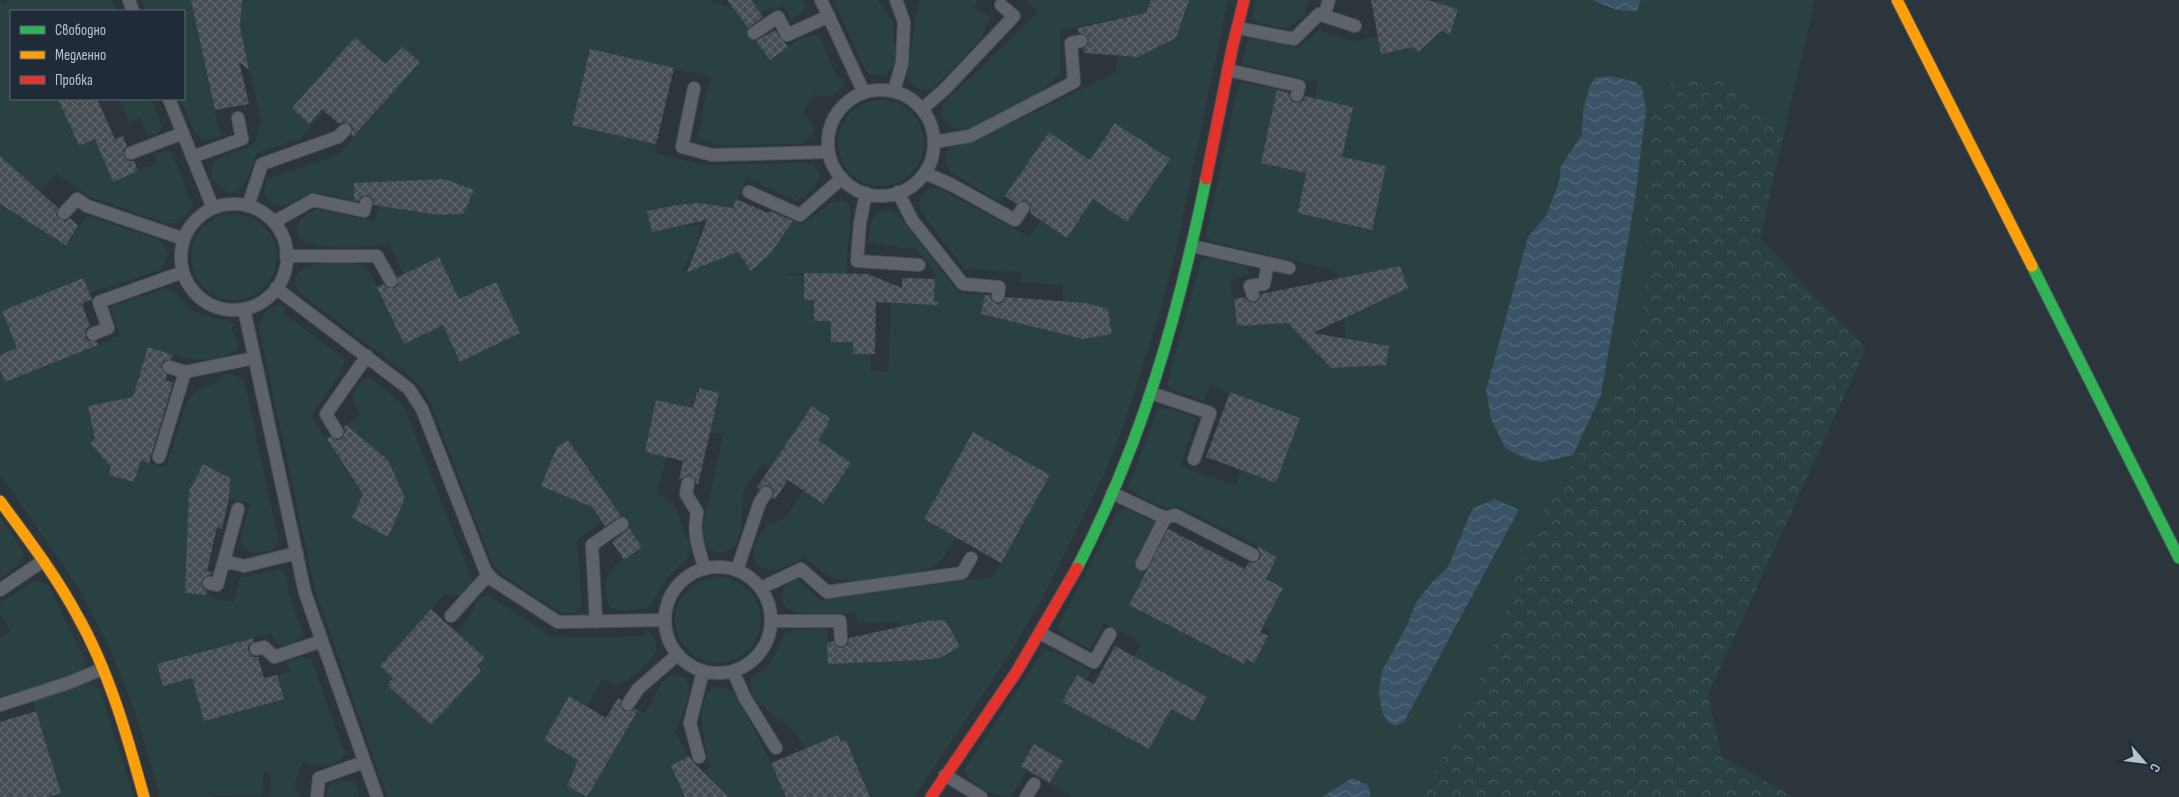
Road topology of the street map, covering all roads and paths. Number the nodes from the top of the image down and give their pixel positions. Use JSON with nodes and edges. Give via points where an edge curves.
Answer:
{"nodes":[{"id":1,"x":821,"y":0,"type":"edge"},
{"id":2,"x":896,"y":0,"type":"edge"},
{"id":3,"x":1244,"y":0,"type":"edge"},
{"id":4,"x":1330,"y":0,"type":"edge"},
{"id":5,"x":1897,"y":0,"type":"edge"},
{"id":6,"x":1001,"y":5,"type":"dead end"},
{"id":7,"x":829,"y":16,"type":"junction"},
{"id":8,"x":1324,"y":16,"type":"junction"},
{"id":9,"x":1355,"y":26,"type":"dead end"},
{"id":10,"x":1238,"y":28,"type":"junction"},
{"id":11,"x":754,"y":33,"type":"dead end"},
{"id":12,"x":1081,"y":41,"type":"dead end"},
{"id":13,"x":1228,"y":70,"type":"junction"},
{"id":14,"x":694,"y":88,"type":"dead end"},
{"id":15,"x":894,"y":91,"type":"junction"},
{"id":16,"x":864,"y":93,"type":"junction"},
{"id":17,"x":1297,"y":95,"type":"dead end"},
{"id":18,"x":169,"y":100,"type":"edge"},
{"id":19,"x":922,"y":109,"type":"junction"},
{"id":20,"x":238,"y":118,"type":"dead end"},
{"id":21,"x":345,"y":130,"type":"dead end"},
{"id":22,"x":183,"y":133,"type":"junction"},
{"id":23,"x":934,"y":142,"type":"junction"},
{"id":24,"x":828,"y":152,"type":"junction"},
{"id":25,"x":131,"y":153,"type":"dead end"},
{"id":26,"x":192,"y":157,"type":"junction"},
{"id":27,"x":925,"y":173,"type":"junction"},
{"id":28,"x":842,"y":178,"type":"junction"},
{"id":29,"x":749,"y":192,"type":"dead end"},
{"id":30,"x":898,"y":192,"type":"junction"},
{"id":31,"x":866,"y":193,"type":"junction"},
{"id":32,"x":366,"y":203,"type":"dead end"},
{"id":33,"x":248,"y":206,"type":"junction"},
{"id":34,"x":213,"y":208,"type":"junction"},
{"id":35,"x":1023,"y":208,"type":"dead end"},
{"id":36,"x":64,"y":213,"type":"dead end"},
{"id":37,"x":274,"y":222,"type":"junction"},
{"id":38,"x":184,"y":239,"type":"junction"},
{"id":39,"x":1192,"y":246,"type":"junction"},
{"id":40,"x":286,"y":256,"type":"junction"},
{"id":41,"x":1268,"y":264,"type":"junction"},
{"id":42,"x":919,"y":265,"type":"dead end"},
{"id":43,"x":1289,"y":268,"type":"dead end"},
{"id":44,"x":183,"y":272,"type":"junction"},
{"id":45,"x":391,"y":281,"type":"dead end"},
{"id":46,"x":276,"y":288,"type":"junction"},
{"id":47,"x":1253,"y":295,"type":"dead end"},
{"id":48,"x":998,"y":296,"type":"dead end"},
{"id":49,"x":244,"y":309,"type":"junction"},
{"id":50,"x":93,"y":334,"type":"dead end"},
{"id":51,"x":366,"y":356,"type":"junction"},
{"id":52,"x":254,"y":358,"type":"junction"},
{"id":53,"x":169,"y":367,"type":"dead end"},
{"id":54,"x":186,"y":372,"type":"junction"},
{"id":55,"x":1151,"y":393,"type":"junction"},
{"id":56,"x":337,"y":432,"type":"dead end"},
{"id":57,"x":159,"y":456,"type":"dead end"},
{"id":58,"x":1194,"y":459,"type":"dead end"},
{"id":59,"x":688,"y":482,"type":"dead end"},
{"id":60,"x":766,"y":493,"type":"dead end"},
{"id":61,"x":1112,"y":493,"type":"junction"},
{"id":62,"x":0,"y":501,"type":"edge"},
{"id":63,"x":238,"y":509,"type":"dead end"},
{"id":64,"x":1166,"y":518,"type":"junction"},
{"id":65,"x":622,"y":524,"type":"dead end"},
{"id":66,"x":296,"y":554,"type":"junction"},
{"id":67,"x":1253,"y":555,"type":"dead end"},
{"id":68,"x":971,"y":558,"type":"dead end"},
{"id":69,"x":2179,"y":558,"type":"edge"},
{"id":70,"x":42,"y":561,"type":"junction"},
{"id":71,"x":224,"y":561,"type":"junction"},
{"id":72,"x":1142,"y":564,"type":"dead end"},
{"id":73,"x":705,"y":569,"type":"junction"},
{"id":74,"x":737,"y":570,"type":"junction"},
{"id":75,"x":488,"y":576,"type":"junction"},
{"id":76,"x":209,"y":583,"type":"dead end"},
{"id":77,"x":761,"y":588,"type":"junction"},
{"id":78,"x":0,"y":590,"type":"edge"},
{"id":79,"x":450,"y":616,"type":"dead end"},
{"id":80,"x":665,"y":620,"type":"junction"},
{"id":81,"x":771,"y":621,"type":"junction"},
{"id":82,"x":596,"y":622,"type":"junction"},
{"id":83,"x":1040,"y":633,"type":"junction"},
{"id":84,"x":1110,"y":634,"type":"dead end"},
{"id":85,"x":841,"y":640,"type":"dead end"},
{"id":86,"x":322,"y":641,"type":"junction"},
{"id":87,"x":256,"y":649,"type":"dead end"},
{"id":88,"x":678,"y":654,"type":"junction"},
{"id":89,"x":102,"y":669,"type":"junction"},
{"id":90,"x":703,"y":671,"type":"junction"},
{"id":91,"x":733,"y":671,"type":"junction"},
{"id":92,"x":628,"y":704,"type":"dead end"},
{"id":93,"x":0,"y":705,"type":"edge"},
{"id":94,"x":776,"y":748,"type":"dead end"},
{"id":95,"x":699,"y":758,"type":"dead end"},
{"id":96,"x":364,"y":762,"type":"junction"},
{"id":97,"x":945,"y":775,"type":"junction"},
{"id":98,"x":1034,"y":784,"type":"dead end"},
{"id":99,"x":144,"y":797,"type":"edge"},
{"id":100,"x":317,"y":797,"type":"edge"},
{"id":101,"x":376,"y":797,"type":"edge"},
{"id":102,"x":931,"y":797,"type":"edge"},
{"id":103,"x":982,"y":797,"type":"edge"},
{"id":104,"x":1026,"y":797,"type":"edge"}],
"edges":[{"from":1,"to":7,"type":"lane"},
{"from":2,"to":15,"type":"lane","via":[[904,22],[902,63]]},
{"from":3,"to":10,"type":"street"},
{"from":4,"to":8,"type":"lane"},
{"from":5,"to":69,"type":"street"},
{"from":6,"to":19,"type":"lane","via":[[1014,16]]},
{"from":7,"to":11,"type":"lane","via":[[784,37],[778,17]]},
{"from":7,"to":16,"type":"lane"},
{"from":8,"to":9,"type":"lane"},
{"from":8,"to":10,"type":"lane","via":[[1319,14],[1294,38]]},
{"from":10,"to":13,"type":"street"},
{"from":12,"to":23,"type":"lane","via":[[1071,43],[1074,82],[970,136]]},
{"from":13,"to":17,"type":"lane","via":[[1299,86]]},
{"from":13,"to":39,"type":"street"},
{"from":14,"to":24,"type":"lane","via":[[682,147],[712,155]]},
{"from":15,"to":16,"type":"lane"},
{"from":15,"to":19,"type":"lane"},
{"from":16,"to":24,"type":"lane","via":[[848,101],[838,111],[830,130]]},
{"from":18,"to":22,"type":"lane"},
{"from":19,"to":23,"type":"lane","via":[[930,121]]},
{"from":20,"to":26,"type":"lane","via":[[242,139]]},
{"from":21,"to":33,"type":"lane","via":[[338,137],[262,164]]},
{"from":22,"to":25,"type":"lane"},
{"from":22,"to":26,"type":"lane"},
{"from":23,"to":27,"type":"lane"},
{"from":24,"to":28,"type":"lane"},
{"from":26,"to":34,"type":"lane"},
{"from":27,"to":30,"type":"lane"},
{"from":27,"to":35,"type":"lane","via":[[1015,220]]},
{"from":28,"to":29,"type":"lane","via":[[800,215]]},
{"from":28,"to":31,"type":"lane","via":[[849,186]]},
{"from":30,"to":31,"type":"lane"},
{"from":30,"to":48,"type":"lane","via":[[912,220],[963,284],[998,287]]},
{"from":31,"to":42,"type":"lane","via":[[856,261]]},
{"from":32,"to":37,"type":"lane","via":[[364,211],[313,200]]},
{"from":33,"to":34,"type":"lane"},
{"from":33,"to":37,"type":"lane"},
{"from":34,"to":38,"type":"lane","via":[[199,217]]},
{"from":36,"to":38,"type":"lane","via":[[77,199],[87,206]]},
{"from":37,"to":40,"type":"lane","via":[[286,247]]},
{"from":38,"to":44,"type":"lane","via":[[181,253]]},
{"from":39,"to":41,"type":"lane"},
{"from":39,"to":55,"type":"street"},
{"from":40,"to":45,"type":"lane","via":[[377,256]]},
{"from":40,"to":46,"type":"lane","via":[[284,274]]},
{"from":41,"to":43,"type":"lane"},
{"from":41,"to":47,"type":"lane","via":[[1264,284],[1250,286]]},
{"from":44,"to":49,"type":"lane","via":[[194,292],[204,301],[230,310]]},
{"from":44,"to":50,"type":"lane","via":[[99,302],[108,328]]},
{"from":46,"to":49,"type":"lane","via":[[257,305]]},
{"from":46,"to":51,"type":"lane"},
{"from":49,"to":52,"type":"lane"},
{"from":51,"to":56,"type":"lane","via":[[326,414]]},
{"from":51,"to":75,"type":"lane","via":[[409,389],[419,402]]},
{"from":52,"to":54,"type":"lane"},
{"from":52,"to":66,"type":"lane"},
{"from":53,"to":54,"type":"lane"},
{"from":54,"to":57,"type":"lane"},
{"from":55,"to":58,"type":"lane","via":[[1210,413]]},
{"from":55,"to":61,"type":"street"},
{"from":59,"to":73,"type":"lane","via":[[686,494],[697,512],[694,528]]},
{"from":60,"to":74,"type":"lane"},
{"from":61,"to":64,"type":"lane"},
{"from":61,"to":83,"type":"street"},
{"from":62,"to":70,"type":"street"},
{"from":63,"to":71,"type":"lane"},
{"from":64,"to":67,"type":"lane","via":[[1175,515]]},
{"from":64,"to":72,"type":"lane"},
{"from":65,"to":82,"type":"lane","via":[[592,545]]},
{"from":66,"to":71,"type":"lane","via":[[244,566]]},
{"from":66,"to":86,"type":"lane"},
{"from":68,"to":77,"type":"lane","via":[[962,573],[827,592],[802,569]]},
{"from":70,"to":78,"type":"lane"},
{"from":70,"to":89,"type":"street","via":[[80,622]]},
{"from":71,"to":76,"type":"lane","via":[[217,585]]},
{"from":73,"to":74,"type":"lane"},
{"from":73,"to":80,"type":"lane","via":[[690,575],[677,587],[666,608]]},
{"from":74,"to":77,"type":"lane"},
{"from":75,"to":79,"type":"lane"},
{"from":75,"to":82,"type":"lane","via":[[552,619],[564,623]]},
{"from":77,"to":81,"type":"lane","via":[[770,609]]},
{"from":80,"to":82,"type":"lane"},
{"from":80,"to":88,"type":"lane","via":[[668,636]]},
{"from":81,"to":85,"type":"lane","via":[[840,621]]},
{"from":81,"to":91,"type":"lane","via":[[760,652]]},
{"from":83,"to":84,"type":"lane","via":[[1094,662],[1104,655]]},
{"from":83,"to":97,"type":"street"},
{"from":86,"to":87,"type":"lane","via":[[274,657],[264,647]]},
{"from":86,"to":96,"type":"lane"},
{"from":88,"to":90,"type":"lane"},
{"from":88,"to":92,"type":"lane","via":[[638,689]]},
{"from":89,"to":93,"type":"lane"},
{"from":89,"to":99,"type":"street","via":[[122,719]]},
{"from":90,"to":91,"type":"lane"},
{"from":90,"to":95,"type":"lane","via":[[690,723]]},
{"from":91,"to":94,"type":"lane","via":[[745,698]]},
{"from":96,"to":100,"type":"lane","via":[[319,778]]},
{"from":96,"to":101,"type":"lane"},
{"from":97,"to":102,"type":"street"},
{"from":97,"to":103,"type":"lane"},
{"from":98,"to":104,"type":"lane"}]}
